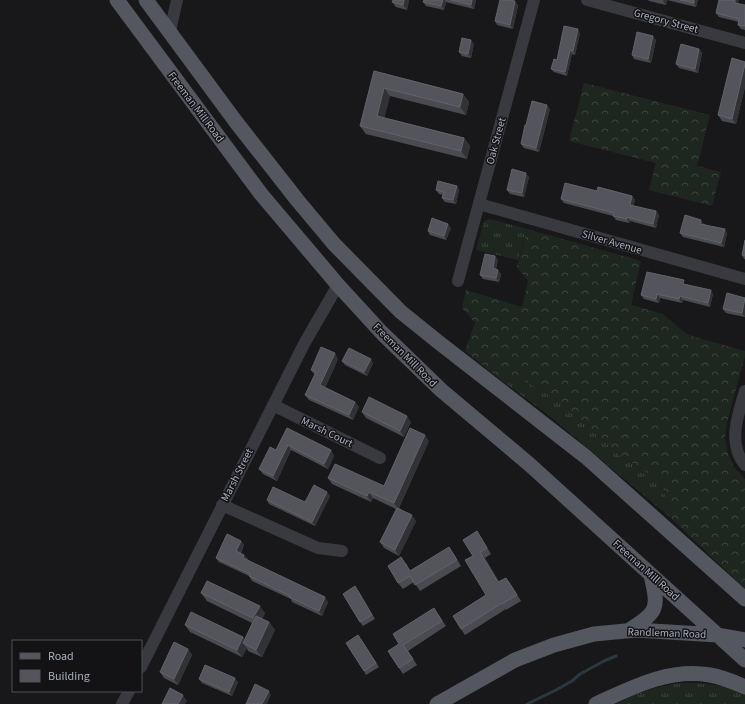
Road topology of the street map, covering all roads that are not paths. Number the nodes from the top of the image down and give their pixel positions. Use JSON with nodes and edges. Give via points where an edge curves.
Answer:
{"nodes":[{"id":1,"x":117,"y":0,"type":"edge"},
{"id":2,"x":146,"y":0,"type":"edge"},
{"id":3,"x":177,"y":0,"type":"edge"},
{"id":4,"x":534,"y":0,"type":"edge"},
{"id":5,"x":587,"y":0,"type":"edge"},
{"id":6,"x":170,"y":31,"type":"junction"},
{"id":7,"x":745,"y":43,"type":"edge"},
{"id":8,"x":479,"y":204,"type":"junction"},
{"id":9,"x":745,"y":279,"type":"edge"},
{"id":10,"x":458,"y":281,"type":"dead end"},
{"id":11,"x":338,"y":286,"type":"junction"},
{"id":12,"x":745,"y":391,"type":"edge"},
{"id":13,"x":273,"y":405,"type":"junction"},
{"id":14,"x":380,"y":458,"type":"dead end"},
{"id":15,"x":743,"y":463,"type":"edge"},
{"id":16,"x":222,"y":505,"type":"junction"},
{"id":17,"x":342,"y":551,"type":"dead end"},
{"id":18,"x":651,"y":574,"type":"junction"},
{"id":19,"x":745,"y":599,"type":"edge"},
{"id":20,"x":628,"y":631,"type":"junction"},
{"id":21,"x":718,"y":635,"type":"junction"},
{"id":22,"x":745,"y":640,"type":"edge"},
{"id":23,"x":745,"y":660,"type":"edge"},
{"id":24,"x":142,"y":665,"type":"edge"},
{"id":25,"x":745,"y":687,"type":"edge"},
{"id":26,"x":128,"y":692,"type":"edge"},
{"id":27,"x":122,"y":704,"type":"edge"},
{"id":28,"x":437,"y":704,"type":"edge"},
{"id":29,"x":596,"y":704,"type":"edge"}],
"edges":[{"from":1,"to":11,"type":"main road","name":"Freeman Mill Road","via":[[261,194]]},
{"from":2,"to":6,"type":"main road","name":"Freeman Mill Road"},
{"from":3,"to":6,"type":"street"},
{"from":4,"to":8,"type":"street","name":"Oak Street"},
{"from":5,"to":7,"type":"street","name":"Gregory Street"},
{"from":6,"to":19,"type":"main road","name":"Freeman Mill Road","via":[[236,122],[298,201],[334,244],[401,312],[586,457]]},
{"from":8,"to":9,"type":"street","name":"Silver Avenue"},
{"from":8,"to":10,"type":"street","name":"Oak Street"},
{"from":11,"to":13,"type":"street","name":"Marsh Street","via":[[304,344]]},
{"from":11,"to":18,"type":"main road","name":"Freeman Mill Road","via":[[441,390],[529,464]]},
{"from":12,"to":15,"type":"street","via":[[736,422],[735,447]]},
{"from":13,"to":14,"type":"street","name":"Marsh Court"},
{"from":13,"to":16,"type":"street","name":"Marsh Street"},
{"from":16,"to":17,"type":"street","via":[[318,548]]},
{"from":16,"to":24,"type":"street","name":"Marsh Street"},
{"from":18,"to":20,"type":"main road","via":[[655,593],[652,613]]},
{"from":18,"to":21,"type":"main road","name":"Freeman Mill Road"},
{"from":20,"to":21,"type":"main road","name":"Randleman Road"},
{"from":20,"to":28,"type":"main road","name":"Randleman Road","via":[[594,634],[554,645],[515,660]]},
{"from":21,"to":22,"type":"main road","name":"Randleman Road"},
{"from":21,"to":23,"type":"main road","name":"Freeman Mill Road"},
{"from":25,"to":29,"type":"main road","via":[[710,675],[672,674],[630,688]]},
{"from":26,"to":27,"type":"street"}]}
